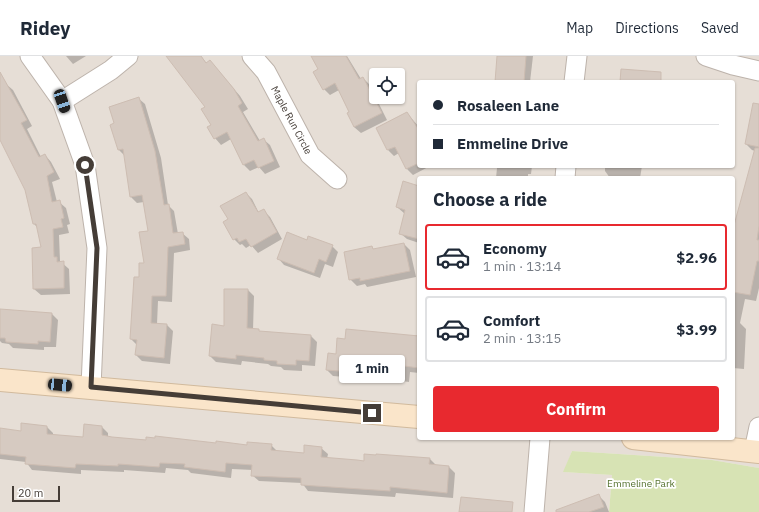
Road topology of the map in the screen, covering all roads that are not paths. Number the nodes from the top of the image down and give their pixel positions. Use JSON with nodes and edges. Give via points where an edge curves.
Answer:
{"nodes":[{"id":1,"x":30,"y":56,"type":"edge"},
{"id":2,"x":128,"y":56,"type":"edge"},
{"id":3,"x":252,"y":56,"type":"edge"},
{"id":4,"x":577,"y":56,"type":"edge"},
{"id":5,"x":706,"y":56,"type":"edge"},
{"id":6,"x":759,"y":71,"type":"edge"},
{"id":7,"x":574,"y":80,"type":"edge"},
{"id":8,"x":62,"y":101,"type":"junction"},
{"id":9,"x":337,"y":179,"type":"dead end"},
{"id":10,"x":0,"y":380,"type":"edge"},
{"id":11,"x":91,"y":387,"type":"junction"},
{"id":12,"x":417,"y":417,"type":"edge"},
{"id":13,"x":759,"y":427,"type":"edge"},
{"id":14,"x":540,"y":440,"type":"edge"},
{"id":15,"x":652,"y":440,"type":"edge"},
{"id":16,"x":756,"y":451,"type":"edge"},
{"id":17,"x":534,"y":512,"type":"edge"}],
"edges":[{"from":1,"to":8,"type":"street"},
{"from":2,"to":8,"type":"street"},
{"from":3,"to":9,"type":"street","name":"Maple Run Circle","via":[[266,72],[310,156]]},
{"from":4,"to":7,"type":"street"},
{"from":5,"to":6,"type":"street"},
{"from":8,"to":11,"type":"street","via":[[85,165],[97,248]]},
{"from":10,"to":11,"type":"street"},
{"from":11,"to":12,"type":"street"},
{"from":13,"to":16,"type":"street"},
{"from":14,"to":17,"type":"street"},
{"from":15,"to":16,"type":"street"}]}
